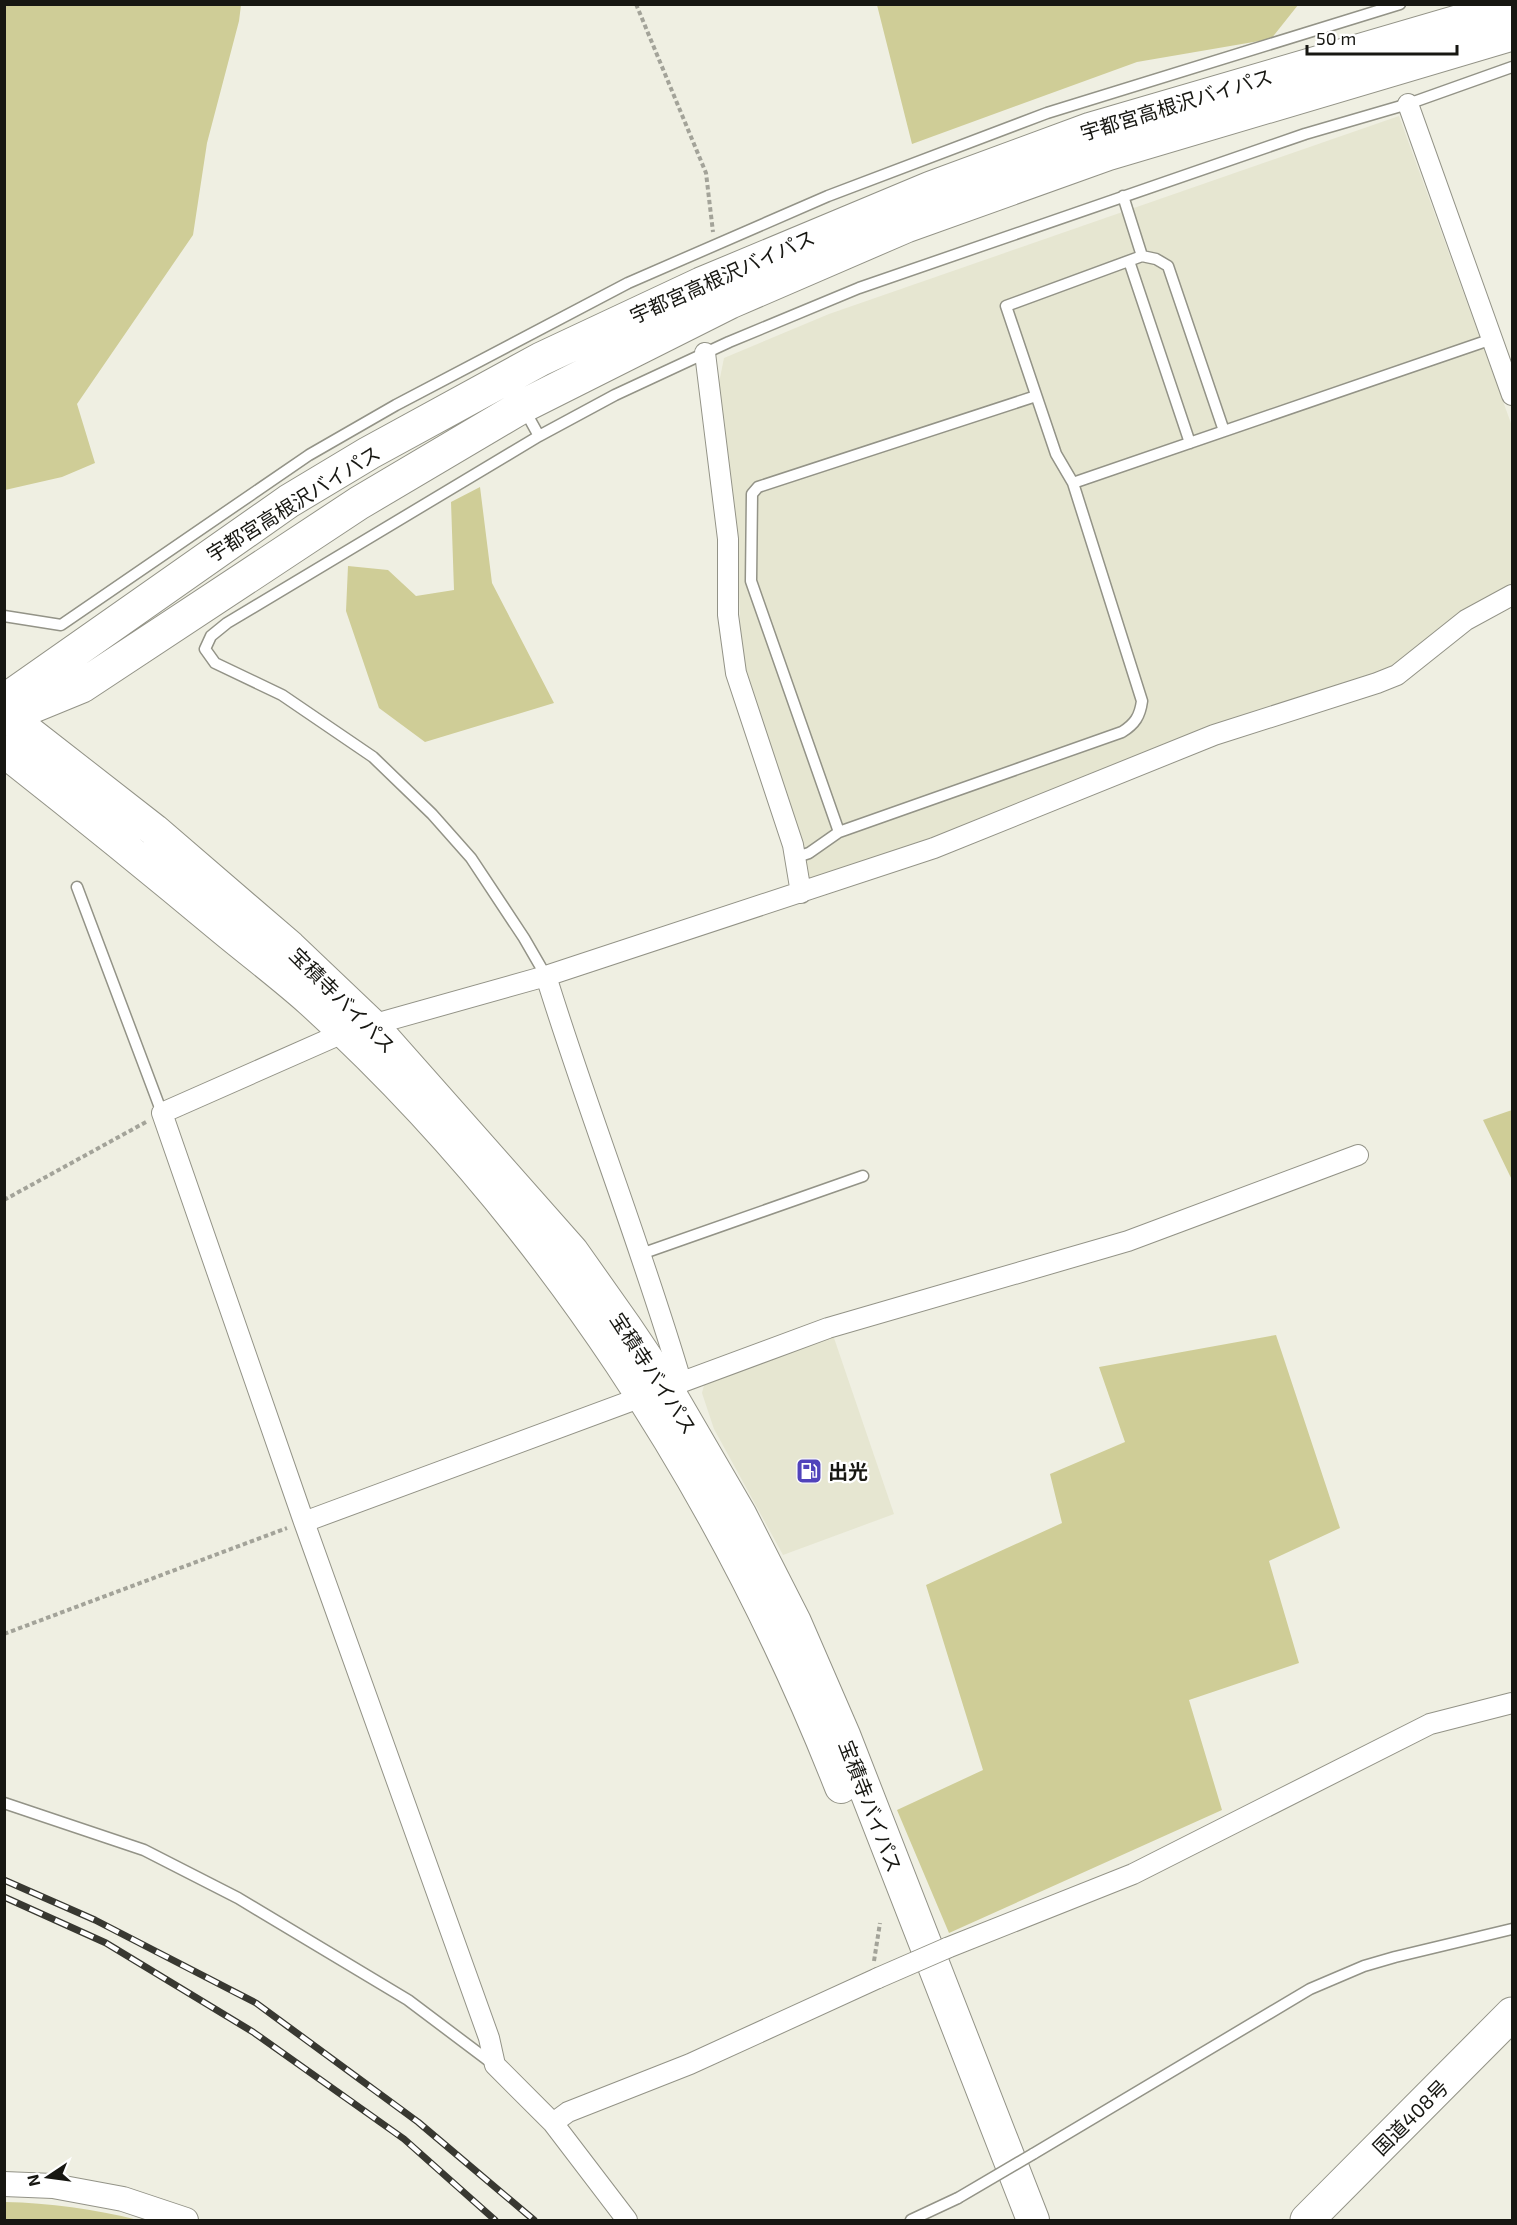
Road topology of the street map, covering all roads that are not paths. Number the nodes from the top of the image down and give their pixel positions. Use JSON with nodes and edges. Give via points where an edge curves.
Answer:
{"nodes":[{"id":1,"x":1400,"y":4,"type":"edge"},
{"id":2,"x":1512,"y":6,"type":"edge"},
{"id":3,"x":1512,"y":34,"type":"edge"},
{"id":4,"x":1512,"y":67,"type":"edge"},
{"id":5,"x":1408,"y":104,"type":"junction"},
{"id":6,"x":1123,"y":196,"type":"junction"},
{"id":7,"x":1142,"y":256,"type":"junction"},
{"id":8,"x":1129,"y":261,"type":"junction"},
{"id":9,"x":1492,"y":339,"type":"junction"},
{"id":10,"x":705,"y":352,"type":"junction"},
{"id":11,"x":1512,"y":395,"type":"edge"},
{"id":12,"x":1036,"y":396,"type":"junction"},
{"id":13,"x":523,"y":406,"type":"junction"},
{"id":14,"x":1224,"y":431,"type":"junction"},
{"id":15,"x":538,"y":436,"type":"junction"},
{"id":16,"x":1190,"y":443,"type":"junction"},
{"id":17,"x":1073,"y":483,"type":"junction"},
{"id":18,"x":1512,"y":595,"type":"edge"},
{"id":19,"x":4,"y":616,"type":"edge"},
{"id":20,"x":6,"y":712,"type":"edge"},
{"id":21,"x":4,"y":751,"type":"edge"},
{"id":22,"x":839,"y":832,"type":"junction"},
{"id":23,"x":794,"y":858,"type":"junction"},
{"id":24,"x":77,"y":887,"type":"dead end"},
{"id":25,"x":801,"y":893,"type":"junction"},
{"id":26,"x":546,"y":976,"type":"junction"},
{"id":27,"x":358,"y":1029,"type":"junction"},
{"id":28,"x":162,"y":1113,"type":"junction"},
{"id":29,"x":1358,"y":1155,"type":"dead end"},
{"id":30,"x":863,"y":1176,"type":"dead end"},
{"id":31,"x":641,"y":1254,"type":"junction"},
{"id":32,"x":663,"y":1388,"type":"junction"},
{"id":33,"x":304,"y":1522,"type":"junction"},
{"id":34,"x":1512,"y":1702,"type":"edge"},
{"id":35,"x":4,"y":1803,"type":"edge"},
{"id":36,"x":1512,"y":1929,"type":"edge"},
{"id":37,"x":1512,"y":2014,"type":"edge"},
{"id":38,"x":495,"y":2065,"type":"junction"},
{"id":39,"x":553,"y":2123,"type":"junction"},
{"id":40,"x":4,"y":2184,"type":"edge"},
{"id":41,"x":1314,"y":2216,"type":"edge"},
{"id":42,"x":186,"y":2220,"type":"edge"},
{"id":43,"x":627,"y":2220,"type":"edge"},
{"id":44,"x":910,"y":2220,"type":"edge"},
{"id":45,"x":1011,"y":2220,"type":"edge"},
{"id":46,"x":1033,"y":2220,"type":"edge"}],
"edges":[{"from":1,"to":19,"type":"lane","via":[[1047,113],[828,196],[628,283],[309,455],[61,625]]},
{"from":2,"to":20,"type":"highway","name":"宇都宮高根沢バイパス","via":[[1091,129],[930,188],[691,288],[532,363],[289,501]]},
{"from":3,"to":13,"type":"highway","name":"宇都宮高根沢バイパス","via":[[1107,154],[906,226],[730,302]]},
{"from":4,"to":5,"type":"lane"},
{"from":5,"to":6,"type":"lane","via":[[1305,134]]},
{"from":5,"to":9,"type":"street"},
{"from":6,"to":7,"type":"lane"},
{"from":6,"to":10,"type":"lane","via":[[859,288]]},
{"from":7,"to":8,"type":"lane"},
{"from":7,"to":14,"type":"lane","via":[[1168,266]]},
{"from":8,"to":12,"type":"lane","via":[[1006,306]]},
{"from":8,"to":16,"type":"lane"},
{"from":9,"to":11,"type":"street"},
{"from":9,"to":14,"type":"lane"},
{"from":10,"to":15,"type":"lane"},
{"from":10,"to":23,"type":"street","via":[[728,539],[728,615],[736,673]]},
{"from":12,"to":17,"type":"lane","via":[[1056,454]]},
{"from":12,"to":22,"type":"lane","via":[[758,487],[752,494],[751,581]]},
{"from":13,"to":15,"type":"lane"},
{"from":13,"to":20,"type":"highway","name":"宇都宮高根沢バイパス","via":[[359,503],[82,686]]},
{"from":14,"to":16,"type":"lane"},
{"from":15,"to":26,"type":"lane","via":[[227,623],[211,636],[205,649],[215,663],[282,695],[373,757],[471,858]]},
{"from":16,"to":17,"type":"lane"},
{"from":17,"to":22,"type":"lane","via":[[1142,701],[1134,725],[1096,742]]},
{"from":18,"to":25,"type":"street","via":[[1466,620],[1397,675],[1214,735],[934,849]]},
{"from":20,"to":27,"type":"main road","name":"宝積寺バイパス","via":[[154,830],[290,947]]},
{"from":21,"to":27,"type":"main road","name":"宝積寺バイパス","via":[[310,1000]]},
{"from":22,"to":23,"type":"lane","via":[[809,853]]},
{"from":23,"to":25,"type":"street"},
{"from":24,"to":28,"type":"lane"},
{"from":25,"to":26,"type":"street"},
{"from":26,"to":27,"type":"street"},
{"from":26,"to":31,"type":"street"},
{"from":27,"to":28,"type":"street"},
{"from":27,"to":32,"type":"main road","name":"宝積寺バイパス","via":[[581,1307]]},
{"from":28,"to":33,"type":"street"},
{"from":29,"to":32,"type":"street","via":[[1128,1241],[828,1328]]},
{"from":30,"to":31,"type":"lane"},
{"from":31,"to":32,"type":"street"},
{"from":32,"to":33,"type":"street"},
{"from":32,"to":45,"type":"main road","name":"宝積寺バイパス","via":[[826,1750]]},
{"from":32,"to":46,"type":"main road","name":"宝積寺バイパス","via":[[740,1514],[804,1643],[844,1735]]},
{"from":33,"to":38,"type":"street","via":[[489,2038]]},
{"from":34,"to":39,"type":"street","bridge":true,"via":[[1430,1724],[1132,1874],[875,1974],[690,2064],[568,2112]]},
{"from":35,"to":38,"type":"lane","via":[[144,1850],[238,1898],[408,2000]]},
{"from":36,"to":44,"type":"lane","bridge":true,"via":[[1364,1966],[1310,1989],[958,2198]]},
{"from":37,"to":41,"type":"highway","name":"国道408号"},
{"from":38,"to":39,"type":"street"},
{"from":39,"to":43,"type":"street"},
{"from":40,"to":42,"type":"street","via":[[53,2186],[123,2199]]}]}
